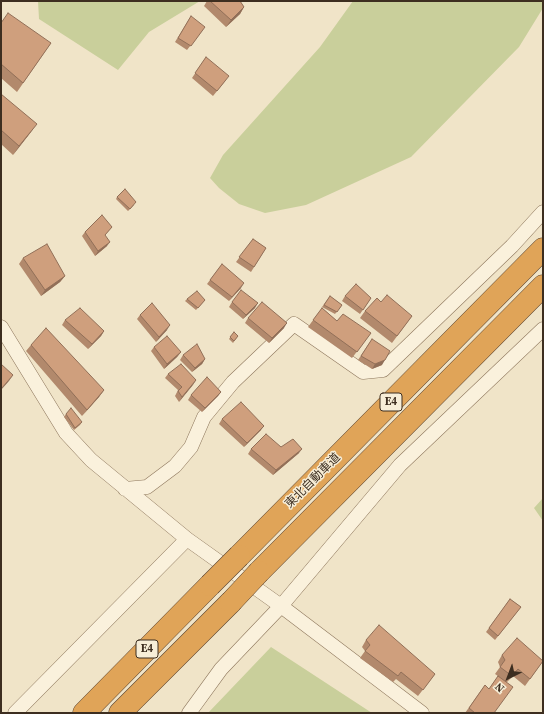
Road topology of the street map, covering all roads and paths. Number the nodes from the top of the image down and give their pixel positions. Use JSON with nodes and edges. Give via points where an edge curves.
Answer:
{"nodes":[{"id":1,"x":543,"y":212,"type":"edge"},
{"id":2,"x":543,"y":249,"type":"edge"},
{"id":3,"x":543,"y":286,"type":"edge"},
{"id":4,"x":1,"y":328,"type":"edge"},
{"id":5,"x":543,"y":329,"type":"edge"},
{"id":6,"x":536,"y":342,"type":"edge"},
{"id":7,"x":126,"y":489,"type":"junction"},
{"id":8,"x":187,"y":539,"type":"junction"},
{"id":9,"x":281,"y":606,"type":"junction"},
{"id":10,"x":15,"y":713,"type":"edge"},
{"id":11,"x":84,"y":713,"type":"edge"},
{"id":12,"x":120,"y":713,"type":"edge"},
{"id":13,"x":189,"y":713,"type":"edge"},
{"id":14,"x":422,"y":713,"type":"edge"}],
"edges":[{"from":1,"to":7,"type":"street","via":[[512,246],[383,370],[363,372],[294,324],[228,388],[204,417],[191,447],[175,466],[147,487]]},
{"from":2,"to":11,"type":"highway","name":"東北自動車道","number":"E4","bridge":true},
{"from":3,"to":12,"type":"highway","number":"E4","bridge":true},
{"from":4,"to":7,"type":"street","via":[[66,433],[91,460]]},
{"from":5,"to":6,"type":"street"},
{"from":6,"to":9,"type":"street","via":[[400,466]]},
{"from":7,"to":8,"type":"street"},
{"from":8,"to":9,"type":"street"},
{"from":8,"to":10,"type":"street"},
{"from":9,"to":13,"type":"street","via":[[221,669]]},
{"from":9,"to":14,"type":"street"}]}
